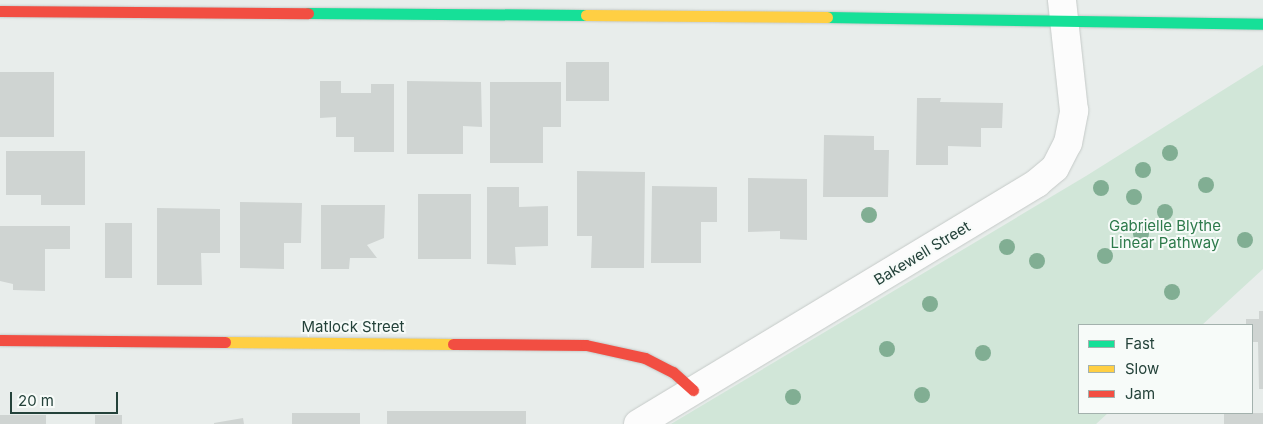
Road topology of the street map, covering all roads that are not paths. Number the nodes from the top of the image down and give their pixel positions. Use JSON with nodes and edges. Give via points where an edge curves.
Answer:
{"nodes":[{"id":1,"x":1063,"y":9,"type":"edge"},
{"id":2,"x":0,"y":11,"type":"edge"},
{"id":3,"x":1263,"y":24,"type":"edge"},
{"id":4,"x":0,"y":340,"type":"edge"},
{"id":5,"x":694,"y":390,"type":"junction"},
{"id":6,"x":638,"y":424,"type":"edge"}],
"edges":[{"from":1,"to":2,"type":"street"},
{"from":1,"to":3,"type":"street"},
{"from":1,"to":5,"type":"street","name":"Bakewell Street","via":[[1074,111],[1068,143],[1056,168],[1037,183]]},
{"from":4,"to":5,"type":"street","name":"Matlock Street","via":[[586,345],[645,358],[673,372]]},
{"from":5,"to":6,"type":"street","name":"Bakewell Street"}]}
